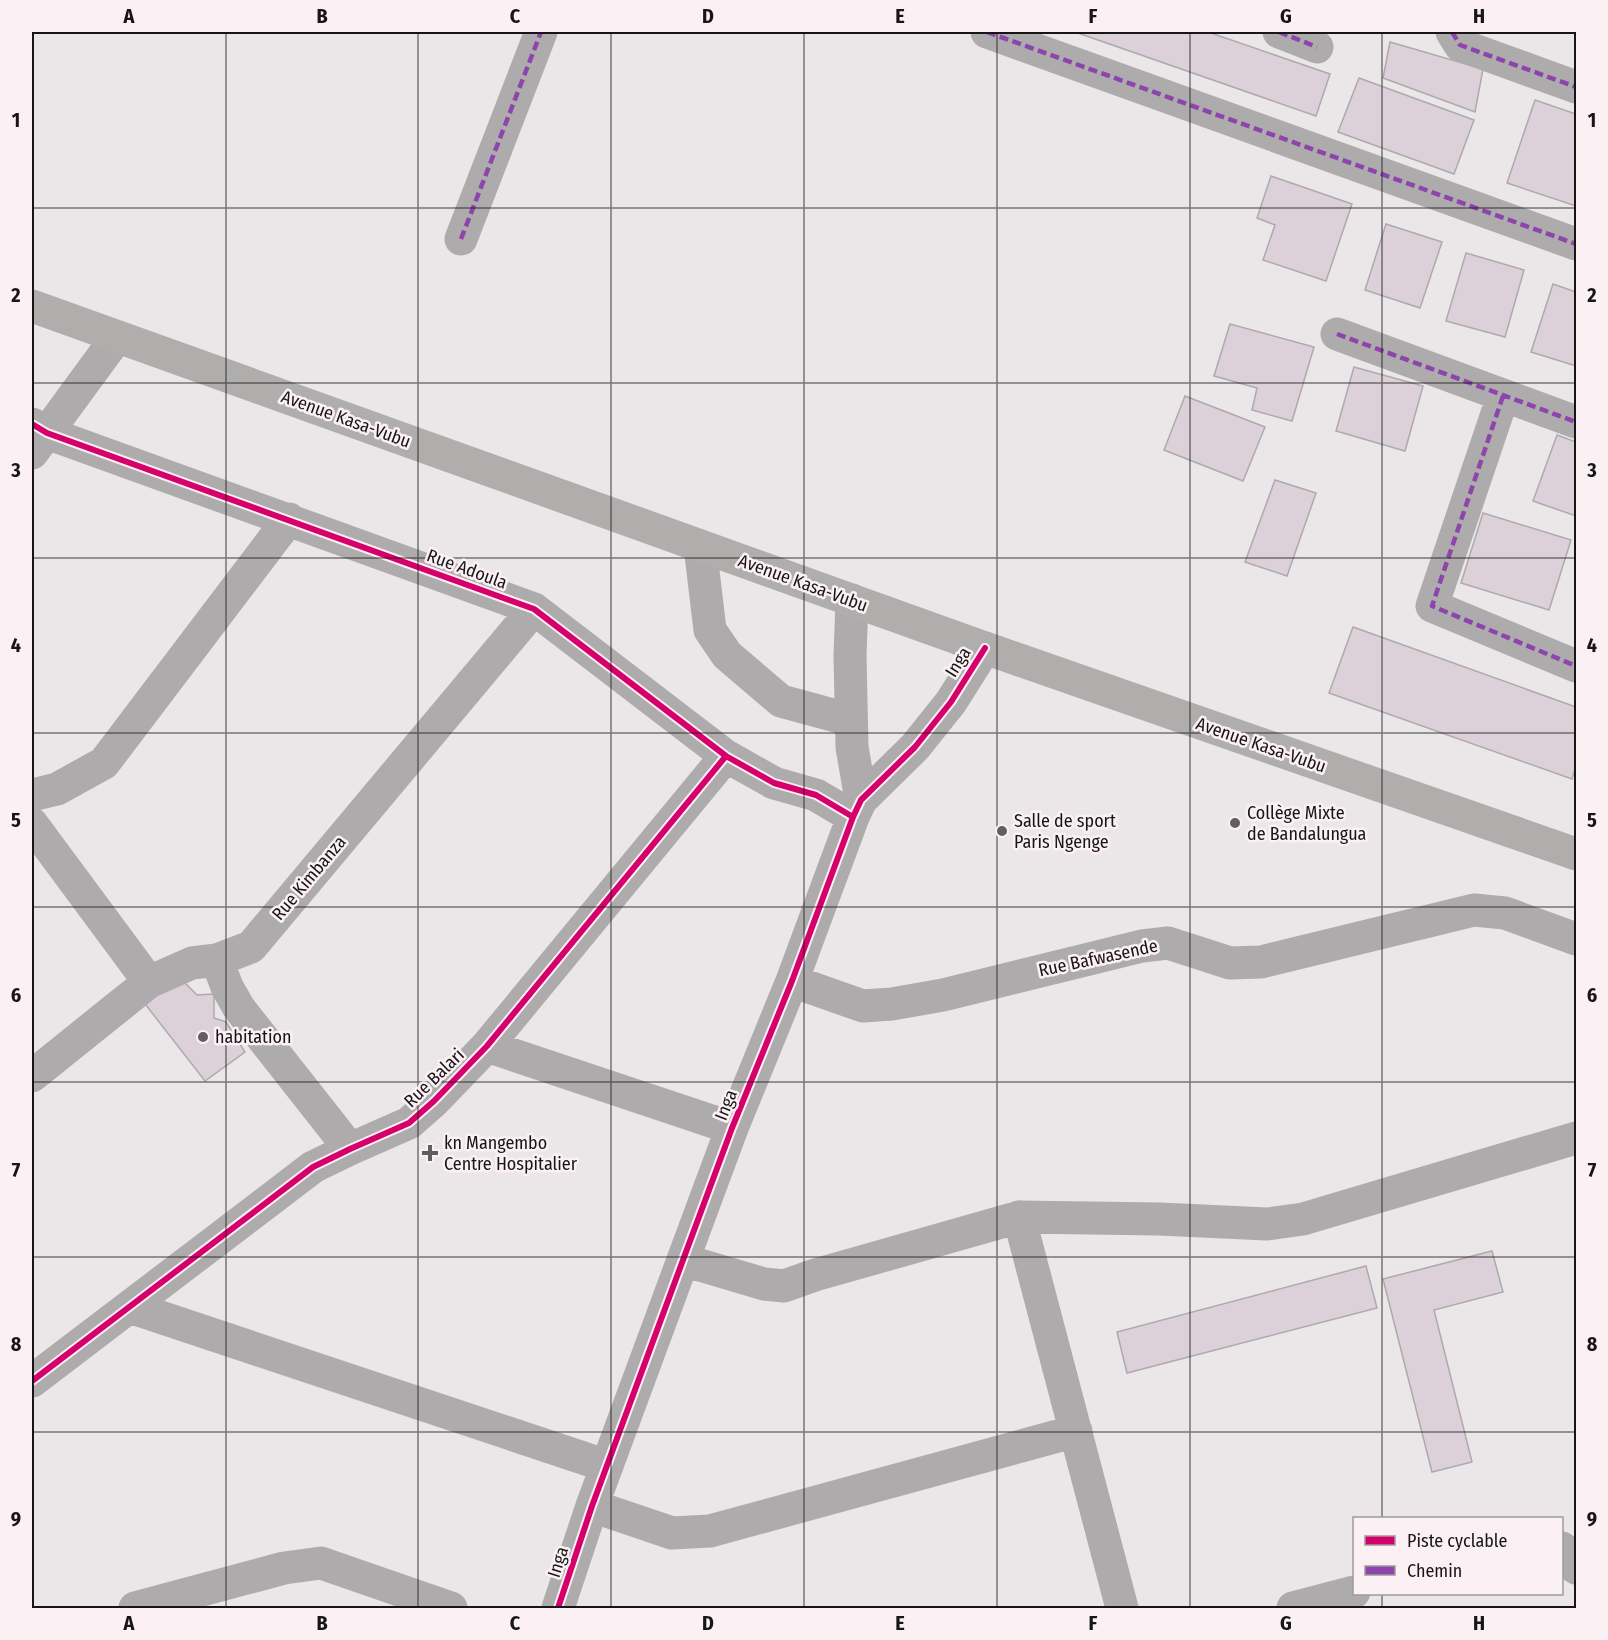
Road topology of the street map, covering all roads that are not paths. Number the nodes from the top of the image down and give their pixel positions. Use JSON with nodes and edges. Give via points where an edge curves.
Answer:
{"nodes":[{"id":1,"x":541,"y":32,"type":"edge"},
{"id":2,"x":987,"y":32,"type":"edge"},
{"id":3,"x":1279,"y":32,"type":"edge"},
{"id":4,"x":1452,"y":32,"type":"edge"},
{"id":5,"x":1317,"y":47,"type":"dead end"},
{"id":6,"x":1576,"y":87,"type":"edge"},
{"id":7,"x":461,"y":239,"type":"dead end"},
{"id":8,"x":1576,"y":244,"type":"edge"},
{"id":9,"x":32,"y":306,"type":"edge"},
{"id":10,"x":1336,"y":334,"type":"dead end"},
{"id":11,"x":117,"y":337,"type":"junction"},
{"id":12,"x":1503,"y":396,"type":"junction"},
{"id":13,"x":1576,"y":422,"type":"edge"},
{"id":14,"x":37,"y":437,"type":"edge"},
{"id":15,"x":288,"y":519,"type":"junction"},
{"id":16,"x":700,"y":546,"type":"junction"},
{"id":17,"x":852,"y":600,"type":"junction"},
{"id":18,"x":534,"y":609,"type":"junction"},
{"id":19,"x":985,"y":648,"type":"junction"},
{"id":20,"x":1576,"y":666,"type":"edge"},
{"id":21,"x":851,"y":720,"type":"junction"},
{"id":22,"x":726,"y":756,"type":"junction"},
{"id":23,"x":32,"y":795,"type":"edge"},
{"id":24,"x":857,"y":809,"type":"junction"},
{"id":25,"x":32,"y":824,"type":"edge"},
{"id":26,"x":1576,"y":855,"type":"edge"},
{"id":27,"x":1576,"y":939,"type":"edge"},
{"id":28,"x":217,"y":960,"type":"junction"},
{"id":29,"x":149,"y":981,"type":"junction"},
{"id":30,"x":792,"y":981,"type":"junction"},
{"id":31,"x":487,"y":1046,"type":"junction"},
{"id":32,"x":32,"y":1076,"type":"edge"},
{"id":33,"x":732,"y":1128,"type":"junction"},
{"id":34,"x":1576,"y":1138,"type":"edge"},
{"id":35,"x":350,"y":1149,"type":"junction"},
{"id":36,"x":1019,"y":1217,"type":"junction"},
{"id":37,"x":683,"y":1260,"type":"junction"},
{"id":38,"x":130,"y":1307,"type":"junction"},
{"id":39,"x":32,"y":1381,"type":"edge"},
{"id":40,"x":1076,"y":1431,"type":"junction"},
{"id":41,"x":607,"y":1466,"type":"junction"},
{"id":42,"x":592,"y":1506,"type":"junction"},
{"id":43,"x":1353,"y":1592,"type":"edge"},
{"id":44,"x":135,"y":1608,"type":"edge"},
{"id":45,"x":451,"y":1608,"type":"edge"},
{"id":46,"x":558,"y":1608,"type":"edge"},
{"id":47,"x":1122,"y":1608,"type":"edge"},
{"id":48,"x":1293,"y":1608,"type":"edge"}],
"edges":[{"from":1,"to":7,"type":"street"},
{"from":2,"to":8,"type":"street"},
{"from":3,"to":5,"type":"street"},
{"from":4,"to":6,"type":"street","via":[[1460,45]]},
{"from":9,"to":11,"type":"main road","name":"Avenue Kasa-Vubu"},
{"from":10,"to":12,"type":"street"},
{"from":11,"to":14,"type":"street"},
{"from":11,"to":16,"type":"main road","name":"Avenue Kasa-Vubu"},
{"from":12,"to":13,"type":"street"},
{"from":12,"to":20,"type":"street","via":[[1432,606]]},
{"from":14,"to":15,"type":"street","name":"Rue Adoula"},
{"from":15,"to":18,"type":"street","name":"Rue Adoula"},
{"from":15,"to":23,"type":"street","via":[[104,763],[57,789]]},
{"from":16,"to":17,"type":"main road","name":"Avenue Kasa-Vubu"},
{"from":16,"to":21,"type":"street","via":[[710,630],[727,655],[781,701]]},
{"from":17,"to":19,"type":"main road","name":"Avenue Kasa-Vubu"},
{"from":17,"to":21,"type":"street"},
{"from":18,"to":22,"type":"street","name":"Rue Adoula"},
{"from":18,"to":28,"type":"street","name":"Rue Kimbanza","via":[[251,947]]},
{"from":19,"to":24,"type":"street","name":"Inga","via":[[951,702]]},
{"from":19,"to":26,"type":"main road","name":"Avenue Kasa-Vubu"},
{"from":21,"to":24,"type":"street"},
{"from":22,"to":24,"type":"street","name":"Rue Adoula","via":[[774,783]]},
{"from":22,"to":31,"type":"street","name":"Rue Balari"},
{"from":24,"to":30,"type":"street","name":"Inga"},
{"from":25,"to":29,"type":"street"},
{"from":27,"to":30,"type":"street","name":"Rue Bafwasende","via":[[1505,913],[1474,910],[1261,962],[1230,963],[1168,943],[1142,946],[892,1004],[863,1006]]},
{"from":28,"to":29,"type":"street","name":"Rue Kimbanza","via":[[192,963]]},
{"from":28,"to":35,"type":"street","via":[[239,1008]]},
{"from":29,"to":32,"type":"street","name":"Rue Kimbanza"},
{"from":30,"to":33,"type":"street","name":"Inga"},
{"from":31,"to":33,"type":"street"},
{"from":31,"to":35,"type":"street","name":"Rue Balari","via":[[409,1123]]},
{"from":33,"to":37,"type":"street","name":"Inga"},
{"from":34,"to":36,"type":"street","via":[[1304,1219],[1267,1224]]},
{"from":35,"to":38,"type":"street","name":"Rue Balari","via":[[314,1167]]},
{"from":36,"to":37,"type":"street","via":[[784,1286],[764,1284]]},
{"from":36,"to":40,"type":"street"},
{"from":37,"to":41,"type":"street","name":"Inga"},
{"from":38,"to":39,"type":"street","name":"Rue Balari"},
{"from":38,"to":41,"type":"street"},
{"from":40,"to":42,"type":"street","via":[[710,1531],[672,1533]]},
{"from":40,"to":47,"type":"street"},
{"from":41,"to":42,"type":"street","name":"Inga"},
{"from":42,"to":46,"type":"street","name":"Inga"},
{"from":43,"to":48,"type":"street"},
{"from":44,"to":45,"type":"street","via":[[284,1568],[321,1563]]}]}
